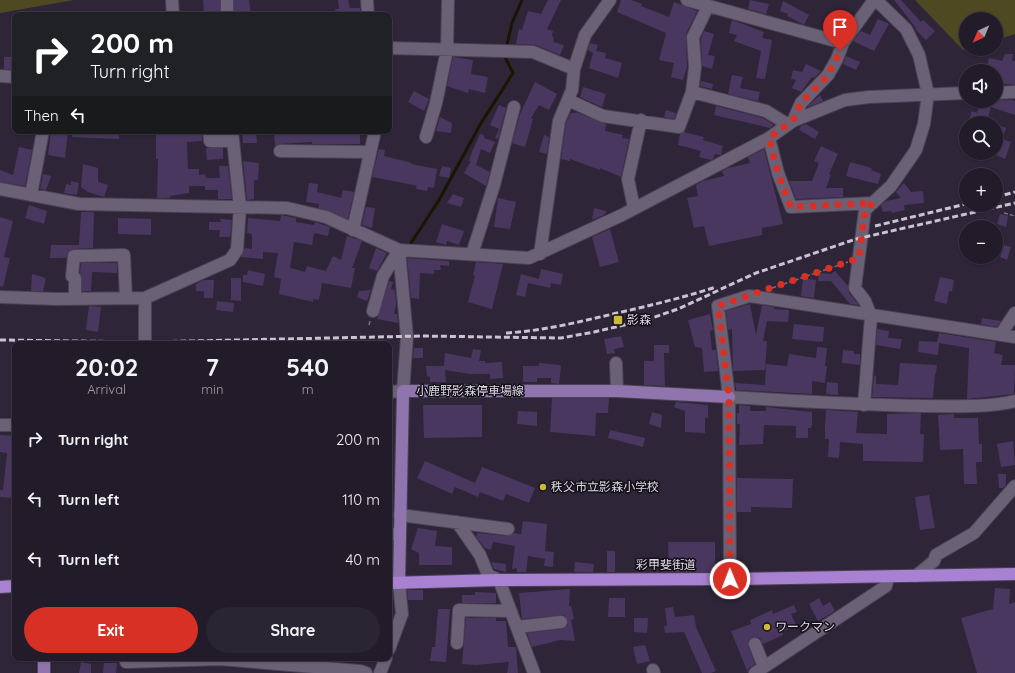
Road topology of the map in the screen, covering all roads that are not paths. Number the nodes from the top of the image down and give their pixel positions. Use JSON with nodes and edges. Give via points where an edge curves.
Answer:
{"nodes":[{"id":1,"x":172,"y":0,"type":"edge"},
{"id":2,"x":227,"y":0,"type":"edge"},
{"id":3,"x":367,"y":0,"type":"edge"},
{"id":4,"x":448,"y":0,"type":"edge"},
{"id":5,"x":610,"y":0,"type":"edge"},
{"id":6,"x":687,"y":0,"type":"edge"},
{"id":7,"x":875,"y":0,"type":"edge"},
{"id":8,"x":708,"y":6,"type":"junction"},
{"id":9,"x":173,"y":12,"type":"edge"},
{"id":10,"x":227,"y":12,"type":"edge"},
{"id":11,"x":368,"y":12,"type":"edge"},
{"id":12,"x":843,"y":43,"type":"junction"},
{"id":13,"x":392,"y":48,"type":"edge"},
{"id":14,"x":447,"y":50,"type":"junction"},
{"id":15,"x":574,"y":69,"type":"junction"},
{"id":16,"x":0,"y":76,"type":"edge"},
{"id":17,"x":12,"y":77,"type":"edge"},
{"id":18,"x":692,"y":92,"type":"junction"},
{"id":19,"x":1003,"y":92,"type":"edge"},
{"id":20,"x":1015,"y":92,"type":"edge"},
{"id":21,"x":959,"y":93,"type":"edge"},
{"id":22,"x":928,"y":94,"type":"junction"},
{"id":23,"x":568,"y":100,"type":"junction"},
{"id":24,"x":514,"y":107,"type":"dead end"},
{"id":25,"x":641,"y":120,"type":"junction"},
{"id":26,"x":790,"y":122,"type":"junction"},
{"id":27,"x":42,"y":134,"type":"edge"},
{"id":28,"x":209,"y":134,"type":"edge"},
{"id":29,"x":374,"y":134,"type":"edge"},
{"id":30,"x":232,"y":136,"type":"edge"},
{"id":31,"x":426,"y":137,"type":"dead end"},
{"id":32,"x":769,"y":138,"type":"junction"},
{"id":33,"x":280,"y":151,"type":"dead end"},
{"id":34,"x":370,"y":152,"type":"junction"},
{"id":35,"x":0,"y":189,"type":"edge"},
{"id":36,"x":31,"y":195,"type":"junction"},
{"id":37,"x":869,"y":206,"type":"junction"},
{"id":38,"x":240,"y":207,"type":"junction"},
{"id":39,"x":634,"y":208,"type":"junction"},
{"id":40,"x":353,"y":230,"type":"junction"},
{"id":41,"x":399,"y":250,"type":"junction"},
{"id":42,"x":472,"y":254,"type":"junction"},
{"id":43,"x":540,"y":254,"type":"junction"},
{"id":44,"x":0,"y":297,"type":"edge"},
{"id":45,"x":126,"y":298,"type":"junction"},
{"id":46,"x":145,"y":298,"type":"junction"},
{"id":47,"x":75,"y":299,"type":"junction"},
{"id":48,"x":373,"y":311,"type":"dead end"},
{"id":49,"x":1015,"y":314,"type":"edge"},
{"id":50,"x":871,"y":316,"type":"junction"},
{"id":51,"x":1001,"y":334,"type":"junction"},
{"id":52,"x":1015,"y":338,"type":"edge"},
{"id":53,"x":145,"y":341,"type":"edge"},
{"id":54,"x":616,"y":364,"type":"dead end"},
{"id":55,"x":403,"y":390,"type":"junction"},
{"id":56,"x":617,"y":391,"type":"junction"},
{"id":57,"x":392,"y":392,"type":"edge"},
{"id":58,"x":729,"y":397,"type":"junction"},
{"id":59,"x":1015,"y":401,"type":"edge"},
{"id":60,"x":864,"y":405,"type":"junction"},
{"id":61,"x":0,"y":424,"type":"edge"},
{"id":62,"x":12,"y":425,"type":"edge"},
{"id":63,"x":1015,"y":486,"type":"edge"},
{"id":64,"x":400,"y":515,"type":"junction"},
{"id":65,"x":457,"y":522,"type":"junction"},
{"id":66,"x":508,"y":528,"type":"dead end"},
{"id":67,"x":394,"y":534,"type":"edge"},
{"id":68,"x":1015,"y":574,"type":"edge"},
{"id":69,"x":916,"y":576,"type":"junction"},
{"id":70,"x":888,"y":577,"type":"junction"},
{"id":71,"x":730,"y":579,"type":"junction"},
{"id":72,"x":499,"y":580,"type":"junction"},
{"id":73,"x":394,"y":583,"type":"edge"},
{"id":74,"x":12,"y":586,"type":"edge"},
{"id":75,"x":0,"y":587,"type":"edge"},
{"id":76,"x":511,"y":611,"type":"junction"},
{"id":77,"x":561,"y":622,"type":"dead end"},
{"id":78,"x":517,"y":627,"type":"junction"},
{"id":79,"x":392,"y":641,"type":"edge"},
{"id":80,"x":457,"y":643,"type":"dead end"},
{"id":81,"x":755,"y":644,"type":"dead end"},
{"id":82,"x":44,"y":661,"type":"edge"},
{"id":83,"x":182,"y":661,"type":"edge"},
{"id":84,"x":241,"y":661,"type":"edge"},
{"id":85,"x":385,"y":661,"type":"edge"},
{"id":86,"x":126,"y":664,"type":"edge"},
{"id":87,"x":759,"y":671,"type":"edge"},
{"id":88,"x":44,"y":673,"type":"edge"},
{"id":89,"x":366,"y":673,"type":"edge"},
{"id":90,"x":380,"y":673,"type":"edge"},
{"id":91,"x":534,"y":673,"type":"edge"}],
"edges":[{"from":1,"to":9,"type":"street"},
{"from":2,"to":10,"type":"street"},
{"from":3,"to":11,"type":"street"},
{"from":4,"to":14,"type":"street"},
{"from":5,"to":15,"type":"street","via":[[585,35]]},
{"from":6,"to":8,"type":"street"},
{"from":7,"to":12,"type":"street"},
{"from":7,"to":22,"type":"street","via":[[906,29],[919,55]]},
{"from":8,"to":12,"type":"street"},
{"from":8,"to":18,"type":"street","via":[[693,37],[695,67]]},
{"from":12,"to":26,"type":"street","via":[[831,70],[801,103]]},
{"from":13,"to":14,"type":"street"},
{"from":14,"to":15,"type":"street","via":[[533,52]]},
{"from":14,"to":31,"type":"street"},
{"from":15,"to":23,"type":"street","via":[[572,90]]},
{"from":16,"to":17,"type":"street"},
{"from":18,"to":25,"type":"street","via":[[679,127]]},
{"from":18,"to":26,"type":"street","via":[[766,111]]},
{"from":19,"to":20,"type":"street"},
{"from":21,"to":22,"type":"street"},
{"from":22,"to":26,"type":"street","via":[[845,100]]},
{"from":22,"to":37,"type":"street","via":[[924,124],[916,150],[891,186]]},
{"from":23,"to":25,"type":"street","via":[[603,116]]},
{"from":23,"to":43,"type":"street","via":[[559,121]]},
{"from":24,"to":42,"type":"street"},
{"from":25,"to":39,"type":"street","via":[[628,179]]},
{"from":26,"to":32,"type":"street"},
{"from":27,"to":36,"type":"street"},
{"from":28,"to":30,"type":"street","via":[[210,141]]},
{"from":29,"to":34,"type":"street"},
{"from":30,"to":38,"type":"street"},
{"from":32,"to":37,"type":"street","via":[[778,173],[791,207]]},
{"from":32,"to":39,"type":"street"},
{"from":33,"to":34,"type":"street"},
{"from":34,"to":40,"type":"street"},
{"from":35,"to":36,"type":"street"},
{"from":36,"to":38,"type":"street","via":[[79,204]]},
{"from":37,"to":50,"type":"street","via":[[855,288]]},
{"from":38,"to":40,"type":"street","via":[[287,208],[326,217]]},
{"from":38,"to":46,"type":"street","via":[[237,250],[230,260]]},
{"from":39,"to":43,"type":"street"},
{"from":40,"to":41,"type":"street"},
{"from":41,"to":42,"type":"street"},
{"from":41,"to":48,"type":"street","via":[[383,276]]},
{"from":41,"to":55,"type":"street","via":[[407,337]]},
{"from":42,"to":43,"type":"street","via":[[529,258]]},
{"from":44,"to":47,"type":"street"},
{"from":45,"to":46,"type":"street"},
{"from":45,"to":47,"type":"street"},
{"from":45,"to":47,"type":"street","via":[[124,255],[110,255],[74,256],[72,276],[75,278]]},
{"from":46,"to":53,"type":"street"},
{"from":49,"to":51,"type":"street"},
{"from":50,"to":51,"type":"street"},
{"from":50,"to":58,"type":"street","via":[[757,296],[718,306]]},
{"from":50,"to":60,"type":"street"},
{"from":51,"to":52,"type":"street"},
{"from":54,"to":56,"type":"street"},
{"from":55,"to":56,"type":"main road","name":"小鹿野影森停車場線"},
{"from":55,"to":57,"type":"street"},
{"from":55,"to":64,"type":"main road","name":"小鹿野影森停車場線"},
{"from":56,"to":58,"type":"main road","name":"小鹿野影森停車場線"},
{"from":58,"to":60,"type":"street"},
{"from":58,"to":71,"type":"street"},
{"from":59,"to":60,"type":"street","via":[[974,406]]},
{"from":61,"to":62,"type":"street"},
{"from":63,"to":69,"type":"street","via":[[974,533],[936,555],[934,561]]},
{"from":64,"to":65,"type":"street"},
{"from":64,"to":67,"type":"main road","name":"小鹿野影森停車場線"},
{"from":65,"to":66,"type":"street"},
{"from":65,"to":72,"type":"street","via":[[480,555],[488,575]]},
{"from":67,"to":73,"type":"main road","name":"小鹿野影森停車場線"},
{"from":68,"to":69,"type":"highway","name":"彩甲斐街道"},
{"from":69,"to":70,"type":"highway","name":"彩甲斐街道"},
{"from":70,"to":71,"type":"highway","name":"彩甲斐街道"},
{"from":70,"to":87,"type":"street","via":[[886,586]]},
{"from":71,"to":72,"type":"highway","name":"彩甲斐街道"},
{"from":72,"to":73,"type":"highway","name":"彩甲斐街道"},
{"from":72,"to":76,"type":"street"},
{"from":73,"to":79,"type":"street","via":[[402,614]]},
{"from":74,"to":75,"type":"highway"},
{"from":76,"to":78,"type":"street"},
{"from":76,"to":80,"type":"street","via":[[459,610]]},
{"from":77,"to":78,"type":"street"},
{"from":78,"to":91,"type":"street"},
{"from":81,"to":87,"type":"street"},
{"from":82,"to":88,"type":"main road"},
{"from":83,"to":86,"type":"street"},
{"from":84,"to":89,"type":"street"},
{"from":85,"to":90,"type":"street"}]}
